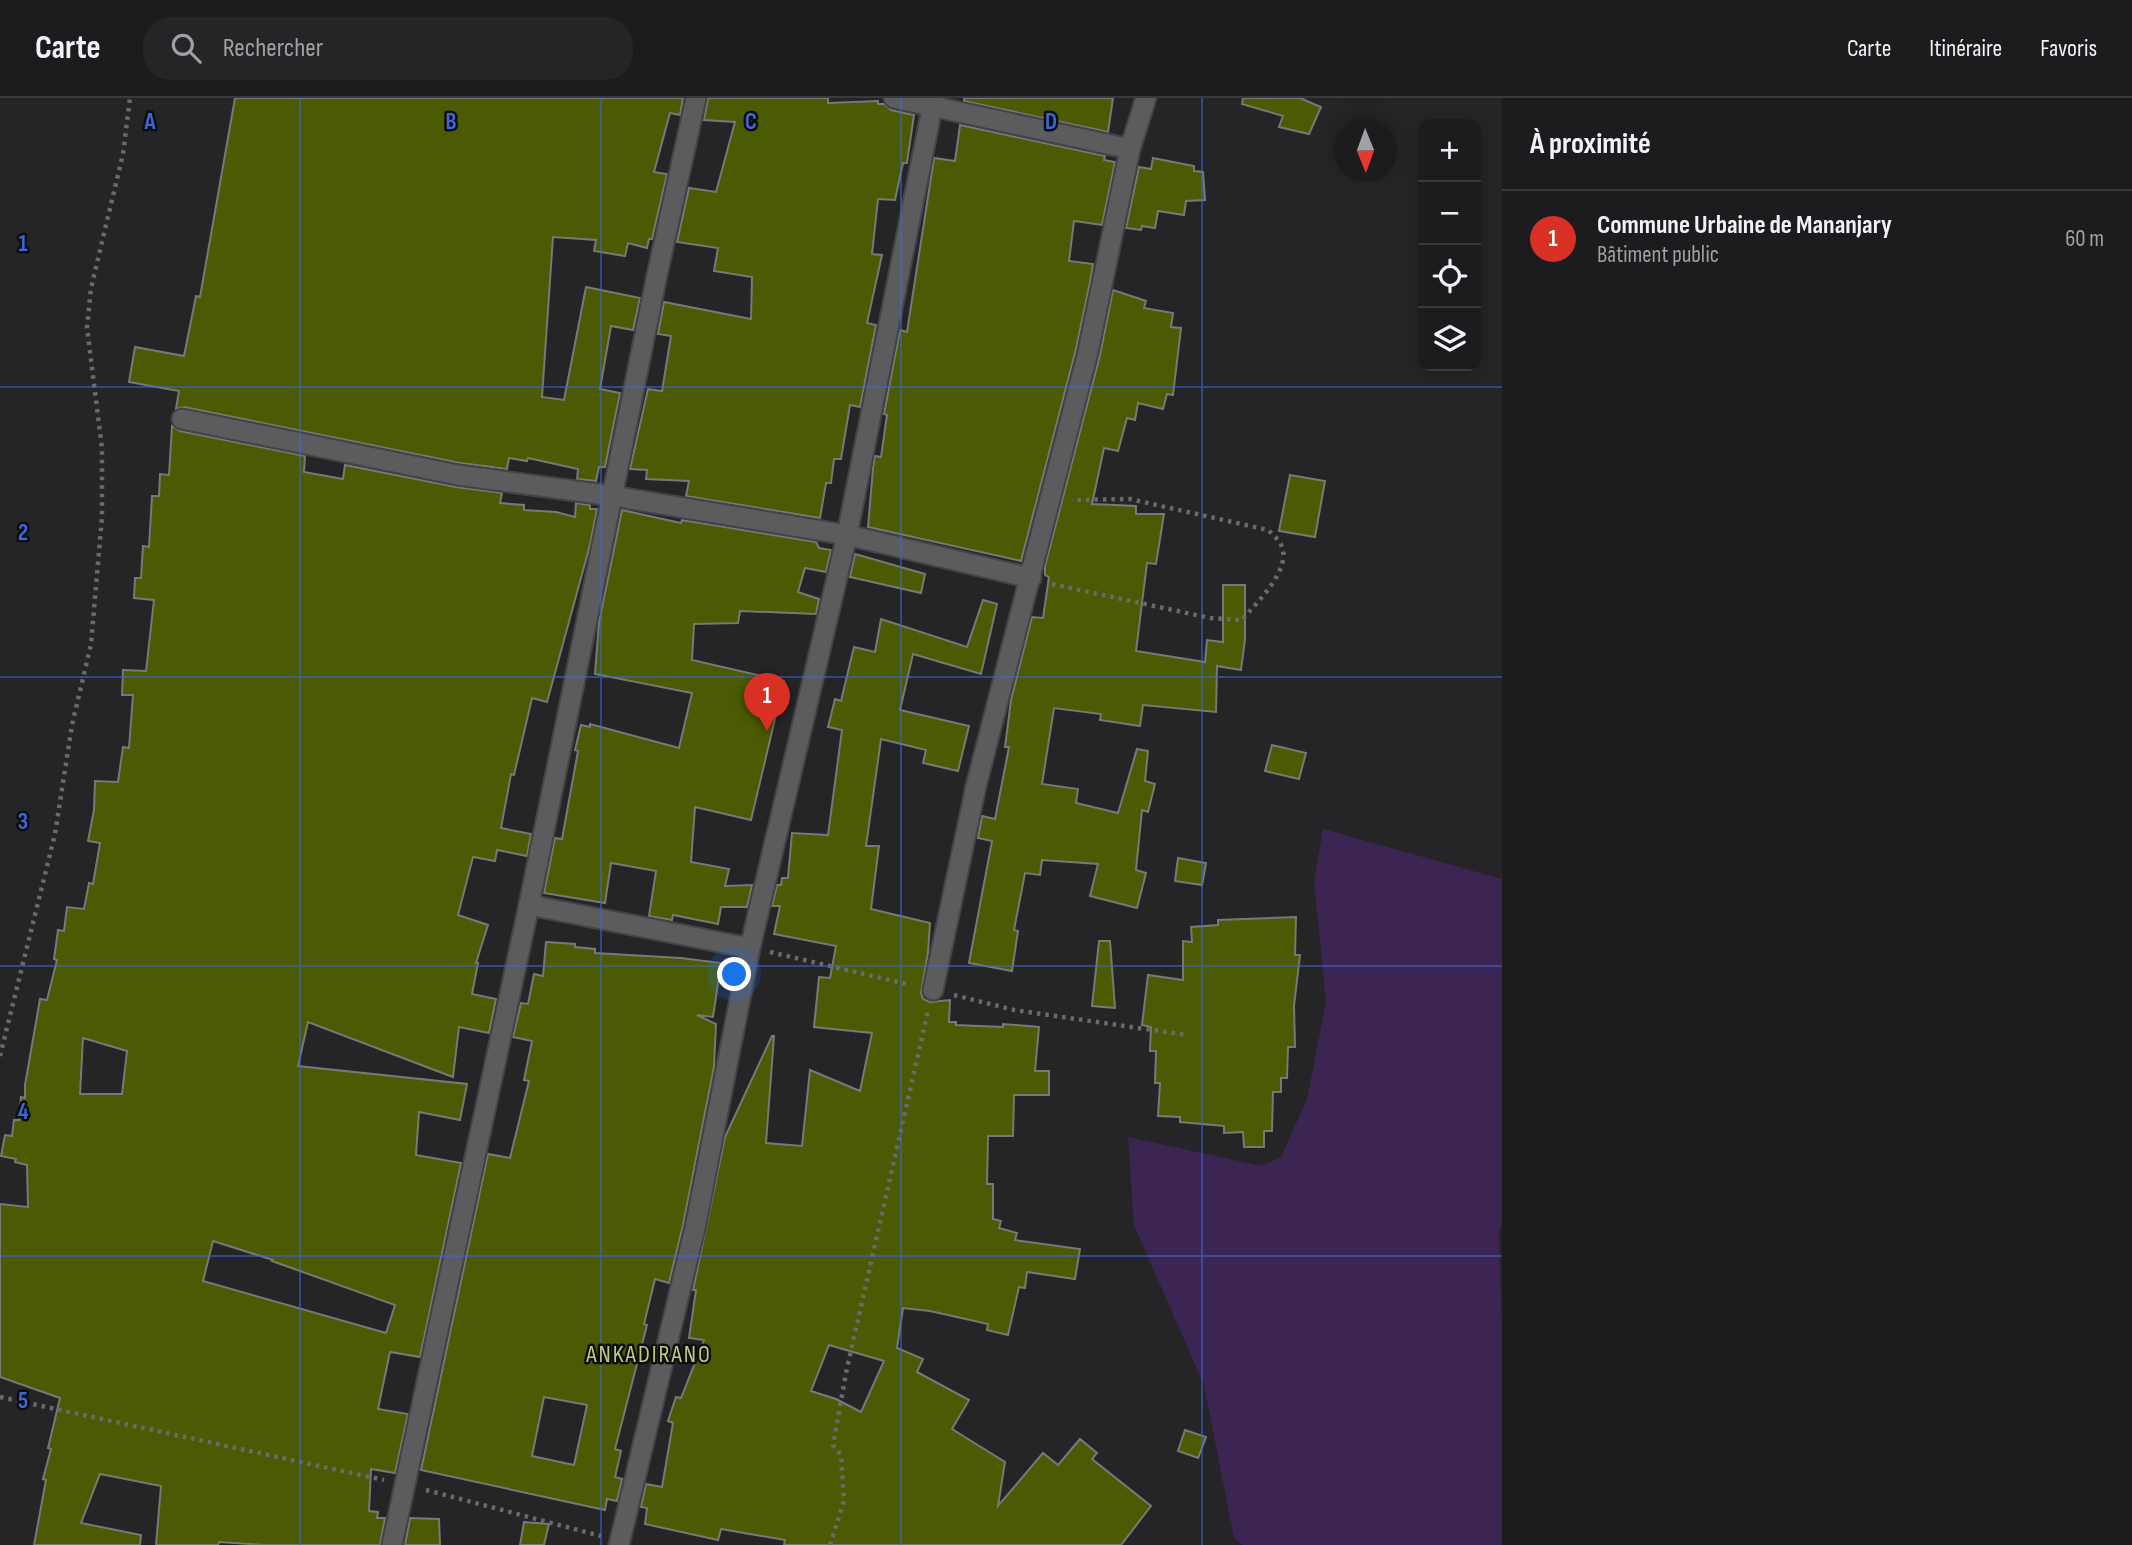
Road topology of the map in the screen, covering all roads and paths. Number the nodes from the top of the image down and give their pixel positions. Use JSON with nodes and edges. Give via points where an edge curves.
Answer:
{"nodes":[{"id":1,"x":130,"y":98,"type":"edge"},
{"id":2,"x":696,"y":98,"type":"edge"},
{"id":3,"x":894,"y":98,"type":"edge"},
{"id":4,"x":1146,"y":98,"type":"edge"},
{"id":5,"x":933,"y":102,"type":"edge"},
{"id":6,"x":1130,"y":149,"type":"junction"},
{"id":7,"x":182,"y":419,"type":"dead end"},
{"id":8,"x":613,"y":496,"type":"junction"},
{"id":9,"x":1051,"y":501,"type":"junction"},
{"id":10,"x":847,"y":535,"type":"junction"},
{"id":11,"x":1031,"y":578,"type":"junction"},
{"id":12,"x":528,"y":905,"type":"junction"},
{"id":13,"x":750,"y":948,"type":"junction"},
{"id":14,"x":933,"y":990,"type":"junction"},
{"id":15,"x":1187,"y":1035,"type":"dead end"},
{"id":16,"x":0,"y":1056,"type":"edge"},
{"id":17,"x":0,"y":1397,"type":"edge"},
{"id":18,"x":404,"y":1485,"type":"junction"},
{"id":19,"x":619,"y":1543,"type":"edge"},
{"id":20,"x":392,"y":1545,"type":"edge"},
{"id":21,"x":830,"y":1545,"type":"edge"}],
"edges":[{"from":1,"to":16,"type":"path","via":[[87,328],[102,448],[102,517],[91,643],[55,834]]},
{"from":2,"to":8,"type":"street"},
{"from":3,"to":5,"type":"street"},
{"from":4,"to":6,"type":"street"},
{"from":5,"to":6,"type":"street"},
{"from":5,"to":10,"type":"street"},
{"from":6,"to":9,"type":"street"},
{"from":7,"to":8,"type":"street","via":[[458,475]]},
{"from":8,"to":10,"type":"street"},
{"from":8,"to":12,"type":"street"},
{"from":9,"to":11,"type":"street"},
{"from":9,"to":11,"type":"path","via":[[1130,499],[1268,530],[1281,544],[1284,562],[1242,620],[1210,618]]},
{"from":10,"to":11,"type":"street"},
{"from":10,"to":13,"type":"street"},
{"from":11,"to":14,"type":"street","via":[[976,786]]},
{"from":12,"to":13,"type":"street"},
{"from":12,"to":18,"type":"street"},
{"from":13,"to":14,"type":"path"},
{"from":13,"to":19,"type":"street","via":[[695,1228]]},
{"from":14,"to":15,"type":"path","via":[[1014,1010]]},
{"from":14,"to":21,"type":"path","via":[[847,1368],[834,1446],[841,1455],[844,1501]]},
{"from":17,"to":18,"type":"path"},
{"from":18,"to":19,"type":"path"},
{"from":18,"to":20,"type":"street"}]}
